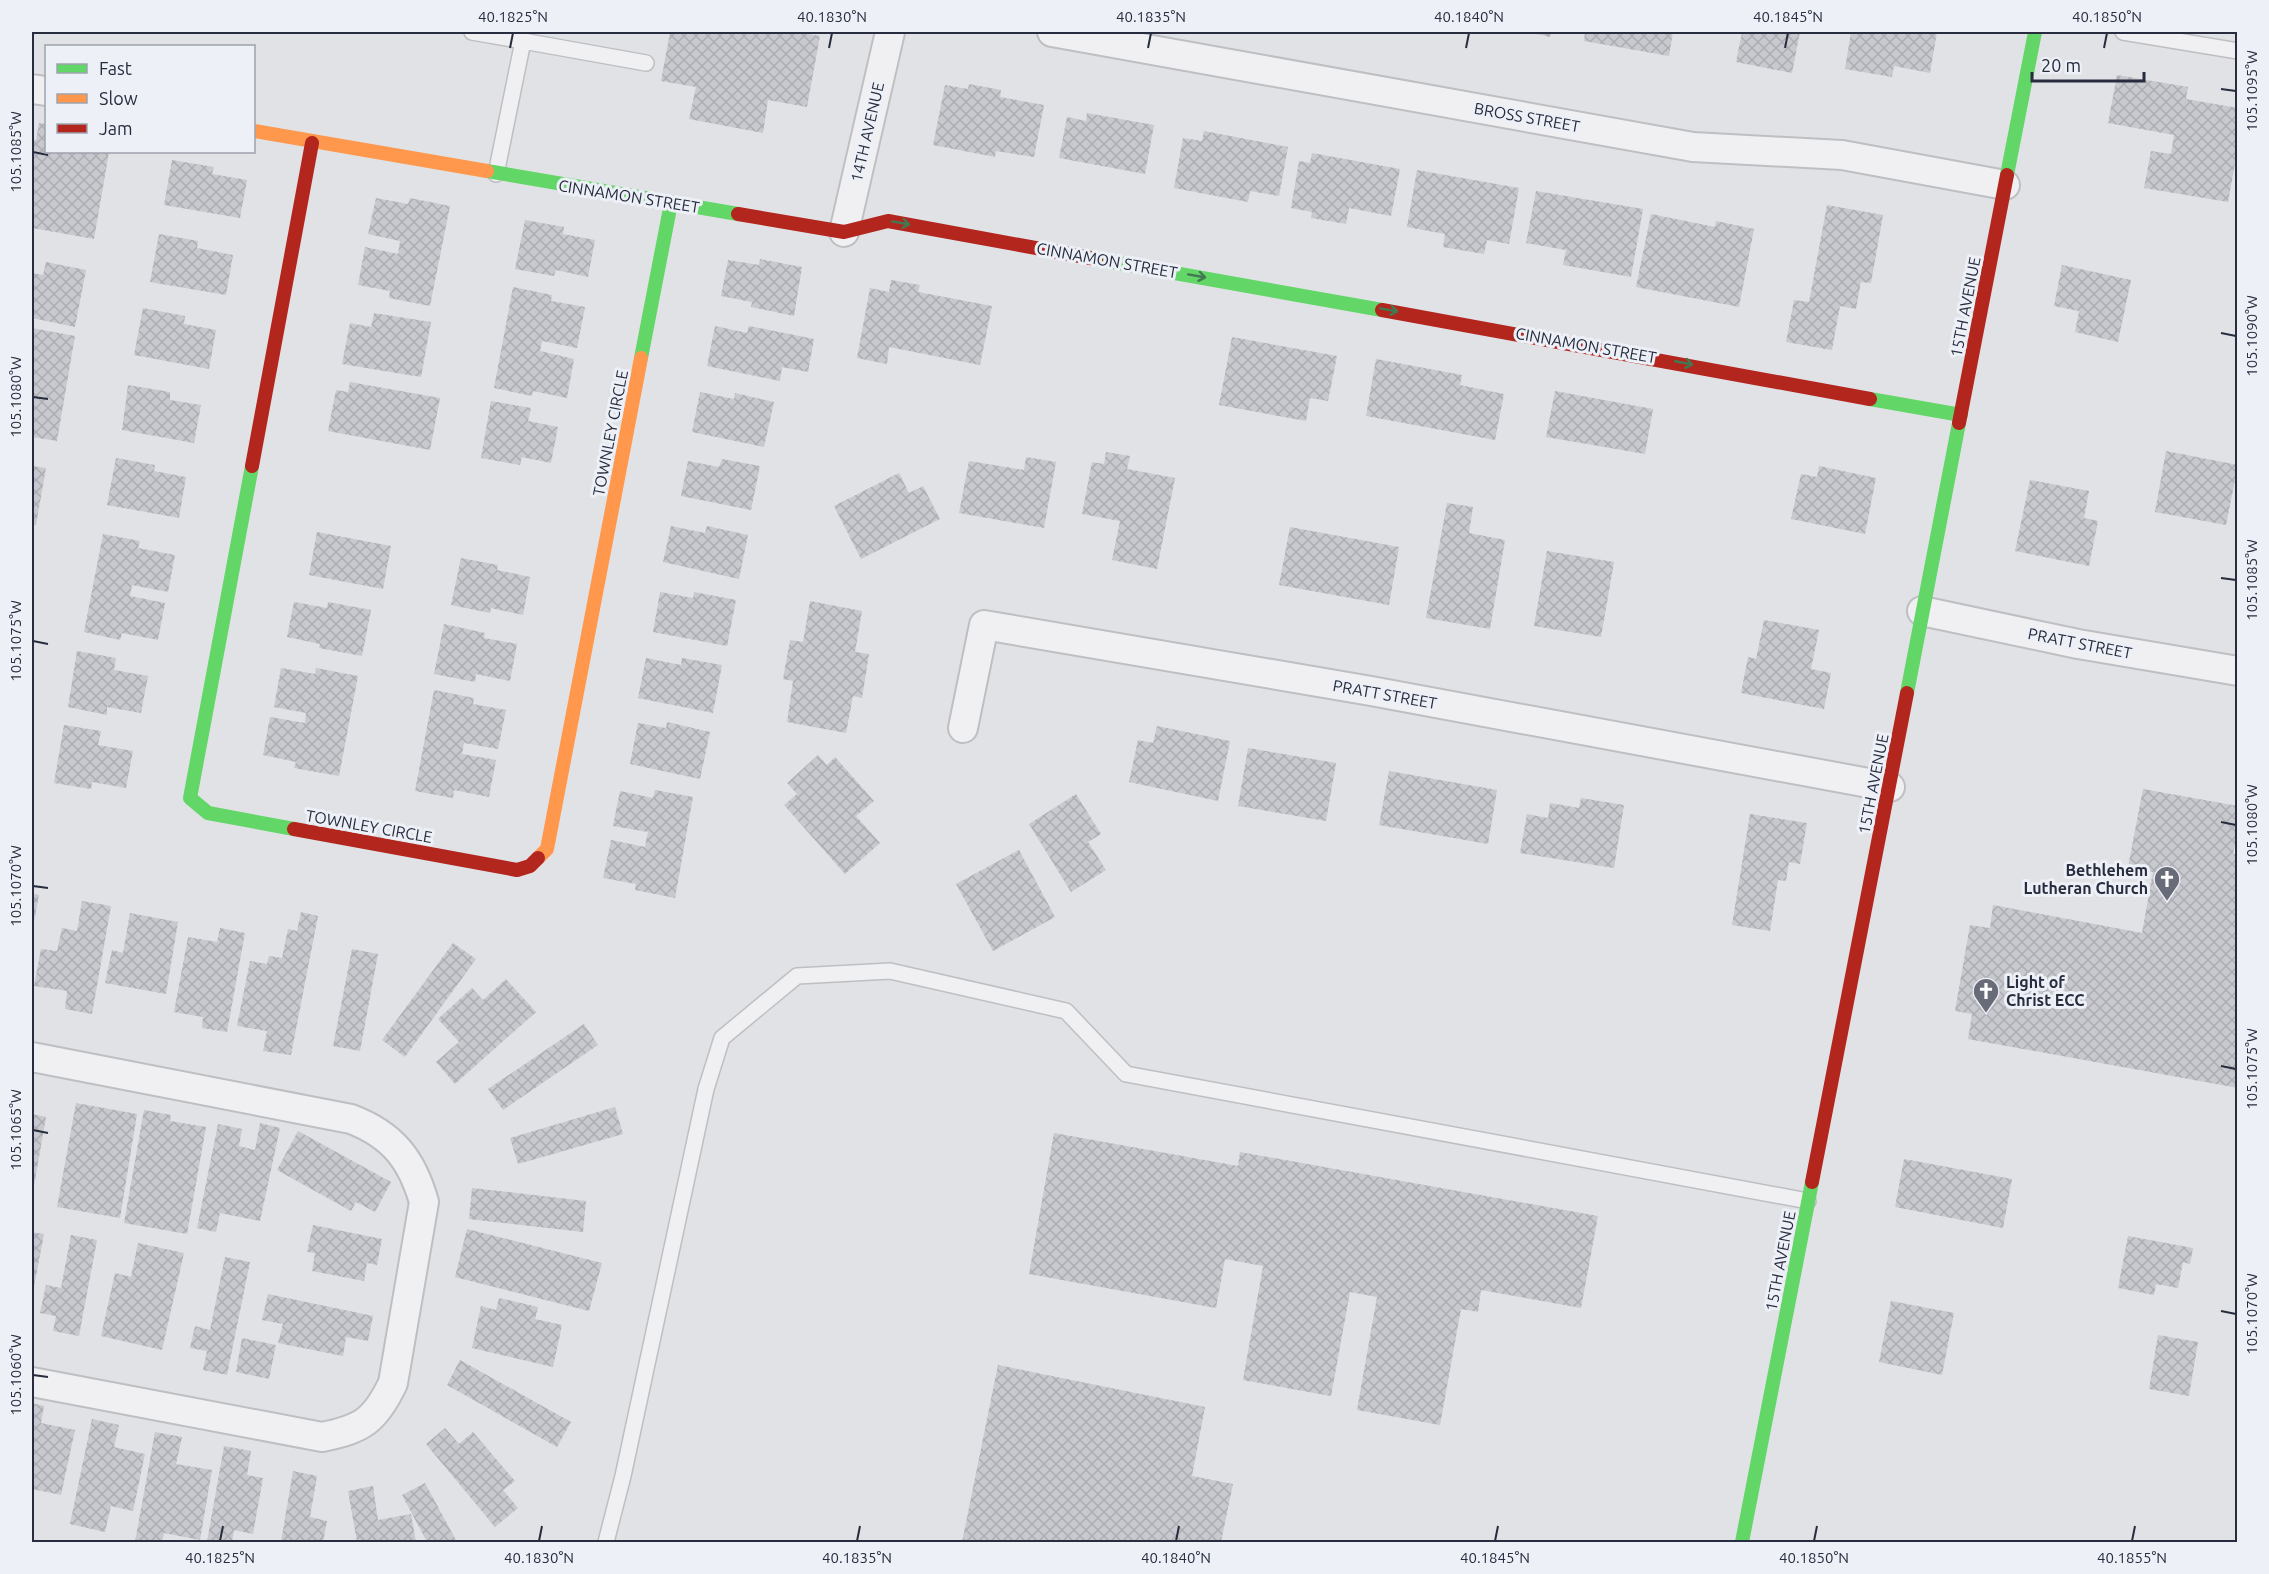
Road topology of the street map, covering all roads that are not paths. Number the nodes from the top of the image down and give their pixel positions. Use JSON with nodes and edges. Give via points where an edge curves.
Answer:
{"nodes":[{"id":1,"x":472,"y":32,"type":"edge"},
{"id":2,"x":890,"y":32,"type":"edge"},
{"id":3,"x":1052,"y":32,"type":"edge"},
{"id":4,"x":2035,"y":32,"type":"edge"},
{"id":5,"x":2123,"y":32,"type":"edge"},
{"id":6,"x":523,"y":41,"type":"junction"},
{"id":7,"x":2238,"y":51,"type":"edge"},
{"id":8,"x":646,"y":63,"type":"dead end"},
{"id":9,"x":255,"y":131,"type":"edge"},
{"id":10,"x":312,"y":143,"type":"junction"},
{"id":11,"x":496,"y":174,"type":"junction"},
{"id":12,"x":2005,"y":185,"type":"junction"},
{"id":13,"x":671,"y":203,"type":"junction"},
{"id":14,"x":844,"y":232,"type":"junction"},
{"id":15,"x":1961,"y":415,"type":"junction"},
{"id":16,"x":1922,"y":611,"type":"junction"},
{"id":17,"x":2238,"y":671,"type":"edge"},
{"id":18,"x":963,"y":728,"type":"dead end"},
{"id":19,"x":1890,"y":787,"type":"junction"},
{"id":20,"x":32,"y":1057,"type":"edge"},
{"id":21,"x":1808,"y":1201,"type":"junction"},
{"id":22,"x":32,"y":1382,"type":"edge"},
{"id":23,"x":606,"y":1542,"type":"edge"},
{"id":24,"x":1743,"y":1542,"type":"edge"}],
"edges":[{"from":1,"to":6,"type":"lane"},
{"from":2,"to":14,"type":"street","name":"14TH AVENUE"},
{"from":3,"to":12,"type":"street","name":"BROSS STREET","via":[[1693,147],[1842,155]]},
{"from":4,"to":12,"type":"street","name":"15TH AVENUE"},
{"from":5,"to":7,"type":"lane"},
{"from":6,"to":8,"type":"lane"},
{"from":6,"to":11,"type":"lane"},
{"from":9,"to":10,"type":"street","name":"CINNAMON STREET"},
{"from":10,"to":11,"type":"street","name":"CINNAMON STREET"},
{"from":10,"to":13,"type":"street","name":"TOWNLEY CIRCLE","via":[[190,798],[208,813],[517,870],[530,866],[547,849]]},
{"from":11,"to":13,"type":"street","name":"CINNAMON STREET"},
{"from":12,"to":15,"type":"street","name":"15TH AVENUE"},
{"from":13,"to":14,"type":"street","name":"CINNAMON STREET"},
{"from":14,"to":15,"type":"street","name":"CINNAMON STREET","one_way":true,"via":[[888,221]]},
{"from":15,"to":16,"type":"street","name":"15TH AVENUE"},
{"from":16,"to":17,"type":"street","name":"PRATT STREET","via":[[2078,645]]},
{"from":16,"to":19,"type":"street","name":"15TH AVENUE"},
{"from":18,"to":19,"type":"street","name":"PRATT STREET","via":[[984,625],[1383,693]]},
{"from":19,"to":21,"type":"street","name":"15TH AVENUE"},
{"from":20,"to":22,"type":"street","via":[[351,1119],[370,1126],[401,1151],[416,1174],[424,1202],[393,1383],[383,1405],[351,1431],[322,1437]]},
{"from":21,"to":23,"type":"lane","via":[[1126,1074],[1066,1011],[890,971],[797,976],[722,1038],[706,1089]]},
{"from":21,"to":24,"type":"street","name":"15TH AVENUE"}]}
